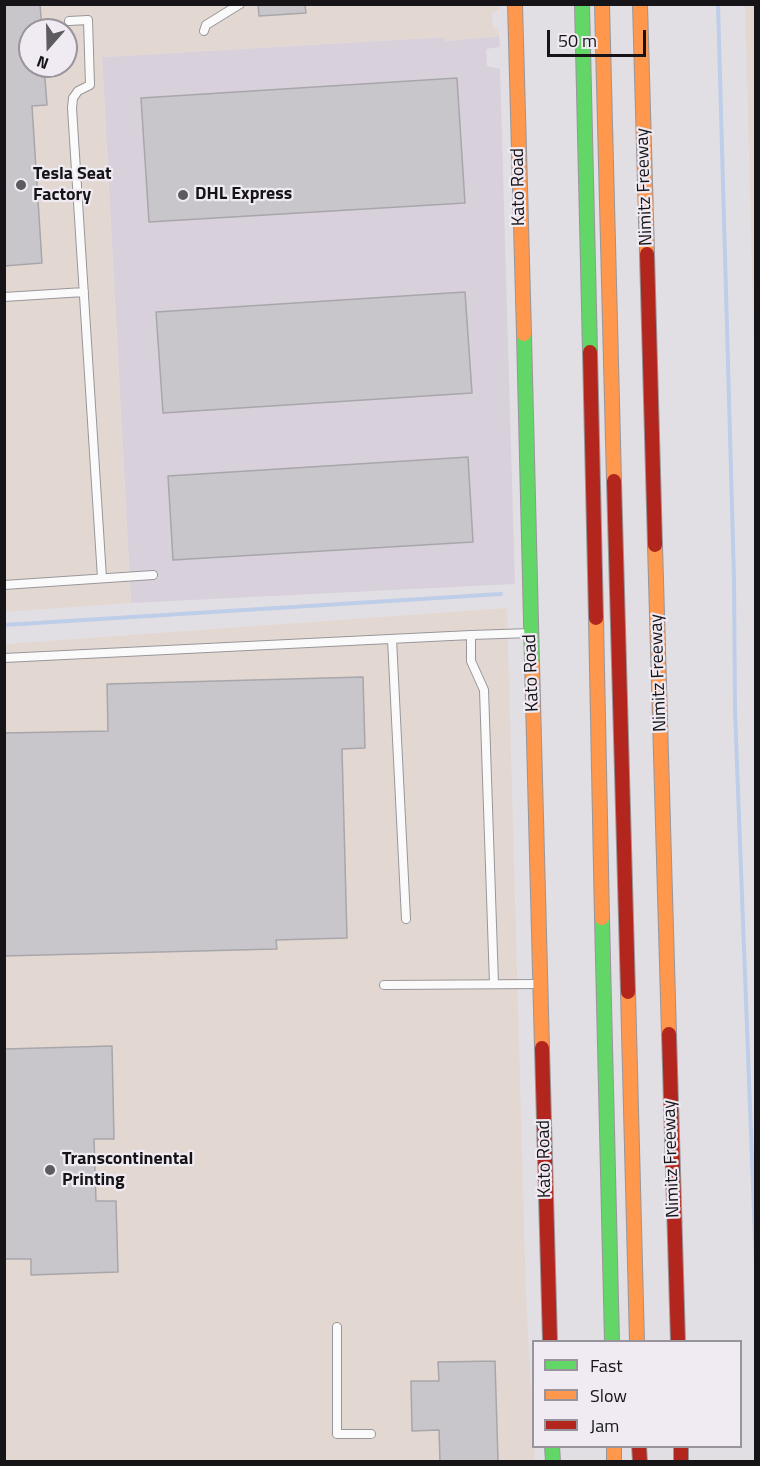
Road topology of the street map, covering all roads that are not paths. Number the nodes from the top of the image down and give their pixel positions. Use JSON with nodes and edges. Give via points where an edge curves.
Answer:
{"nodes":[{"id":1,"x":240,"y":4,"type":"edge"},
{"id":2,"x":515,"y":4,"type":"edge"},
{"id":3,"x":582,"y":4,"type":"edge"},
{"id":4,"x":602,"y":4,"type":"edge"},
{"id":5,"x":639,"y":4,"type":"edge"},
{"id":6,"x":78,"y":21,"type":"edge"},
{"id":7,"x":204,"y":31,"type":"dead end"},
{"id":8,"x":84,"y":292,"type":"junction"},
{"id":9,"x":4,"y":297,"type":"edge"},
{"id":10,"x":153,"y":575,"type":"dead end"},
{"id":11,"x":102,"y":578,"type":"junction"},
{"id":12,"x":4,"y":585,"type":"edge"},
{"id":13,"x":531,"y":633,"type":"junction"},
{"id":14,"x":471,"y":635,"type":"junction"},
{"id":15,"x":392,"y":639,"type":"junction"},
{"id":16,"x":4,"y":658,"type":"edge"},
{"id":17,"x":406,"y":920,"type":"dead end"},
{"id":18,"x":494,"y":984,"type":"junction"},
{"id":19,"x":541,"y":984,"type":"junction"},
{"id":20,"x":384,"y":985,"type":"dead end"},
{"id":21,"x":337,"y":1327,"type":"dead end"},
{"id":22,"x":550,"y":1340,"type":"edge"},
{"id":23,"x":612,"y":1340,"type":"edge"},
{"id":24,"x":637,"y":1340,"type":"edge"},
{"id":25,"x":678,"y":1340,"type":"edge"},
{"id":26,"x":371,"y":1434,"type":"dead end"}],
"edges":[{"from":1,"to":7,"type":"lane","via":[[206,25]]},
{"from":2,"to":13,"type":"main road","name":"Kato Road"},
{"from":3,"to":23,"type":"main road"},
{"from":4,"to":24,"type":"main road"},
{"from":5,"to":25,"type":"main road","name":"Nimitz Freeway"},
{"from":6,"to":8,"type":"lane","via":[[88,20],[90,85],[78,91],[72,108]]},
{"from":8,"to":9,"type":"lane"},
{"from":8,"to":11,"type":"lane"},
{"from":10,"to":11,"type":"lane"},
{"from":11,"to":12,"type":"lane"},
{"from":13,"to":14,"type":"lane"},
{"from":13,"to":19,"type":"main road","name":"Kato Road"},
{"from":14,"to":15,"type":"lane"},
{"from":14,"to":18,"type":"lane","via":[[471,661],[484,690]]},
{"from":15,"to":16,"type":"lane"},
{"from":15,"to":17,"type":"lane"},
{"from":18,"to":19,"type":"lane"},
{"from":18,"to":20,"type":"lane"},
{"from":19,"to":22,"type":"main road","name":"Kato Road"},
{"from":21,"to":26,"type":"lane","via":[[337,1434]]}]}
